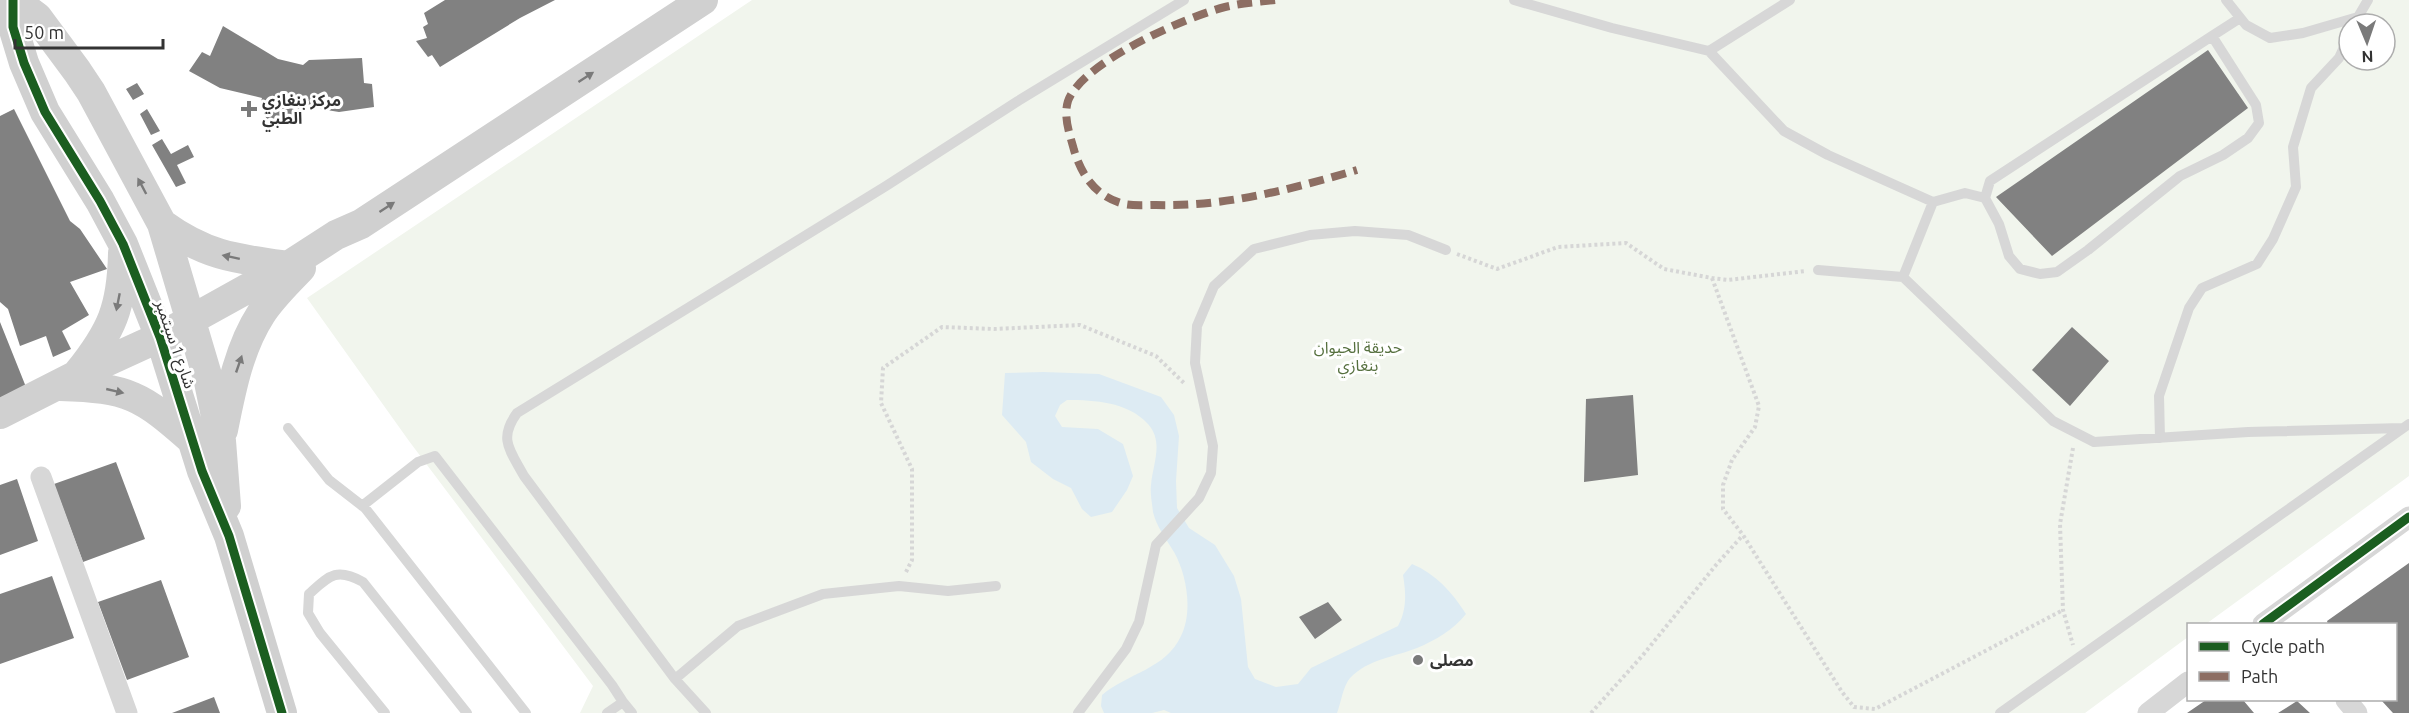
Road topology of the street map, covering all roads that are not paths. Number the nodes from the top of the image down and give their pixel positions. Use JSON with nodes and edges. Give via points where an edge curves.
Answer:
{"nodes":[{"id":1,"x":14,"y":0,"type":"edge"},
{"id":2,"x":668,"y":0,"type":"edge"},
{"id":3,"x":703,"y":0,"type":"edge"},
{"id":4,"x":1184,"y":0,"type":"edge"},
{"id":5,"x":1514,"y":0,"type":"edge"},
{"id":6,"x":1790,"y":0,"type":"edge"},
{"id":7,"x":2226,"y":0,"type":"edge"},
{"id":8,"x":2240,"y":18,"type":"junction"},
{"id":9,"x":2337,"y":25,"type":"edge"},
{"id":10,"x":2212,"y":36,"type":"junction"},
{"id":11,"x":1709,"y":51,"type":"junction"},
{"id":12,"x":2337,"y":59,"type":"edge"},
{"id":13,"x":538,"y":97,"type":"junction"},
{"id":14,"x":1985,"y":198,"type":"junction"},
{"id":15,"x":1933,"y":202,"type":"junction"},
{"id":16,"x":162,"y":224,"type":"junction"},
{"id":17,"x":328,"y":241,"type":"junction"},
{"id":18,"x":123,"y":244,"type":"junction"},
{"id":19,"x":1446,"y":250,"type":"road end"},
{"id":20,"x":288,"y":266,"type":"junction"},
{"id":21,"x":1818,"y":270,"type":"road end"},
{"id":22,"x":1903,"y":277,"type":"junction"},
{"id":23,"x":191,"y":319,"type":"junction"},
{"id":24,"x":160,"y":336,"type":"junction"},
{"id":25,"x":67,"y":380,"type":"junction"},
{"id":26,"x":0,"y":414,"type":"edge"},
{"id":27,"x":2406,"y":426,"type":"edge"},
{"id":28,"x":288,"y":428,"type":"dead end"},
{"id":29,"x":2160,"y":438,"type":"junction"},
{"id":30,"x":207,"y":441,"type":"junction"},
{"id":31,"x":41,"y":477,"type":"dead end"},
{"id":32,"x":362,"y":506,"type":"junction"},
{"id":33,"x":2409,"y":517,"type":"edge"},
{"id":34,"x":996,"y":586,"type":"dead end"},
{"id":35,"x":2273,"y":622,"type":"edge"},
{"id":36,"x":675,"y":679,"type":"junction"},
{"id":37,"x":2187,"y":683,"type":"edge"},
{"id":38,"x":2348,"y":701,"type":"edge"},
{"id":39,"x":622,"y":702,"type":"junction"},
{"id":40,"x":127,"y":713,"type":"edge"},
{"id":41,"x":282,"y":713,"type":"edge"},
{"id":42,"x":385,"y":713,"type":"edge"},
{"id":43,"x":467,"y":713,"type":"edge"},
{"id":44,"x":526,"y":713,"type":"edge"},
{"id":45,"x":608,"y":713,"type":"edge"},
{"id":46,"x":632,"y":713,"type":"edge"},
{"id":47,"x":706,"y":713,"type":"edge"},
{"id":48,"x":1078,"y":713,"type":"edge"},
{"id":49,"x":2000,"y":713,"type":"edge"},
{"id":50,"x":2148,"y":713,"type":"edge"},
{"id":51,"x":2358,"y":713,"type":"edge"}],
"edges":[{"from":16,"to":1,"type":"main road","name":"شارع 1 سبتمبر","one_way":true,"via":[[77,71],[37,17]]},
{"from":1,"to":18,"type":"main road","name":"شارع 1 سبتمبر","via":[[13,27],[45,111]]},
{"from":2,"to":13,"type":"main road"},
{"from":13,"to":3,"type":"main road","one_way":true},
{"from":4,"to":36,"type":"lane","via":[[517,413],[507,427],[507,444],[524,476]]},
{"from":5,"to":11,"type":"lane"},
{"from":6,"to":11,"type":"lane"},
{"from":7,"to":8,"type":"lane"},
{"from":8,"to":9,"type":"lane","via":[[2270,38]]},
{"from":8,"to":10,"type":"lane"},
{"from":10,"to":14,"type":"lane","via":[[1990,180]]},
{"from":10,"to":14,"type":"lane","via":[[2256,105],[2259,123],[2248,138],[2180,176],[2057,272],[2040,274],[2020,269],[2009,256]]},
{"from":11,"to":15,"type":"lane","via":[[1784,131],[1828,156]]},
{"from":12,"to":29,"type":"lane","via":[[2311,88],[2293,147],[2296,187],[2273,239],[2257,264],[2202,288],[2189,308],[2159,396]]},
{"from":13,"to":17,"type":"main road","via":[[361,224]]},
{"from":14,"to":15,"type":"lane","via":[[1965,193]]},
{"from":15,"to":22,"type":"lane"},
{"from":20,"to":16,"type":"main road","one_way":true,"via":[[217,255],[184,240]]},
{"from":16,"to":23,"type":"main road","name":"شارع 1 سبتمبر"},
{"from":17,"to":20,"type":"main road"},
{"from":30,"to":17,"type":"main road","one_way":true,"via":[[251,333],[273,299]]},
{"from":18,"to":24,"type":"main road","name":"شارع 1 سبتمبر"},
{"from":18,"to":25,"type":"main road","one_way":true,"via":[[117,309],[108,332]]},
{"from":19,"to":48,"type":"lane","via":[[1408,235],[1355,231],[1310,235],[1254,249],[1214,286],[1197,326],[1195,363],[1214,446],[1211,473],[1199,498],[1160,539],[1152,557],[1139,622],[1126,649]]},
{"from":20,"to":23,"type":"main road"},
{"from":21,"to":22,"type":"lane"},
{"from":22,"to":29,"type":"lane","via":[[2053,421],[2094,442]]},
{"from":23,"to":24,"type":"main road"},
{"from":23,"to":30,"type":"main road","name":"شارع 1 سبتمبر","via":[[209,382]]},
{"from":24,"to":25,"type":"main road"},
{"from":24,"to":30,"type":"main road","name":"شارع 1 سبتمبر"},
{"from":25,"to":26,"type":"main road"},
{"from":25,"to":30,"type":"main road","one_way":true,"via":[[129,394]]},
{"from":27,"to":29,"type":"lane"},
{"from":27,"to":49,"type":"lane"},
{"from":28,"to":32,"type":"lane","via":[[329,480]]},
{"from":30,"to":41,"type":"main road","name":"شارع 1 سبتمبر","via":[[228,536]]},
{"from":31,"to":40,"type":"street"},
{"from":32,"to":39,"type":"lane","via":[[418,462],[435,456]]},
{"from":32,"to":44,"type":"lane"},
{"from":33,"to":35,"type":"street"},
{"from":34,"to":36,"type":"lane","via":[[948,591],[899,586],[823,594],[738,626]]},
{"from":36,"to":47,"type":"lane"},
{"from":37,"to":50,"type":"street"},
{"from":38,"to":51,"type":"street"},
{"from":39,"to":45,"type":"lane"},
{"from":39,"to":46,"type":"lane"},
{"from":42,"to":43,"type":"lane","via":[[308,613],[309,594],[330,575],[348,573],[363,582]]}]}
